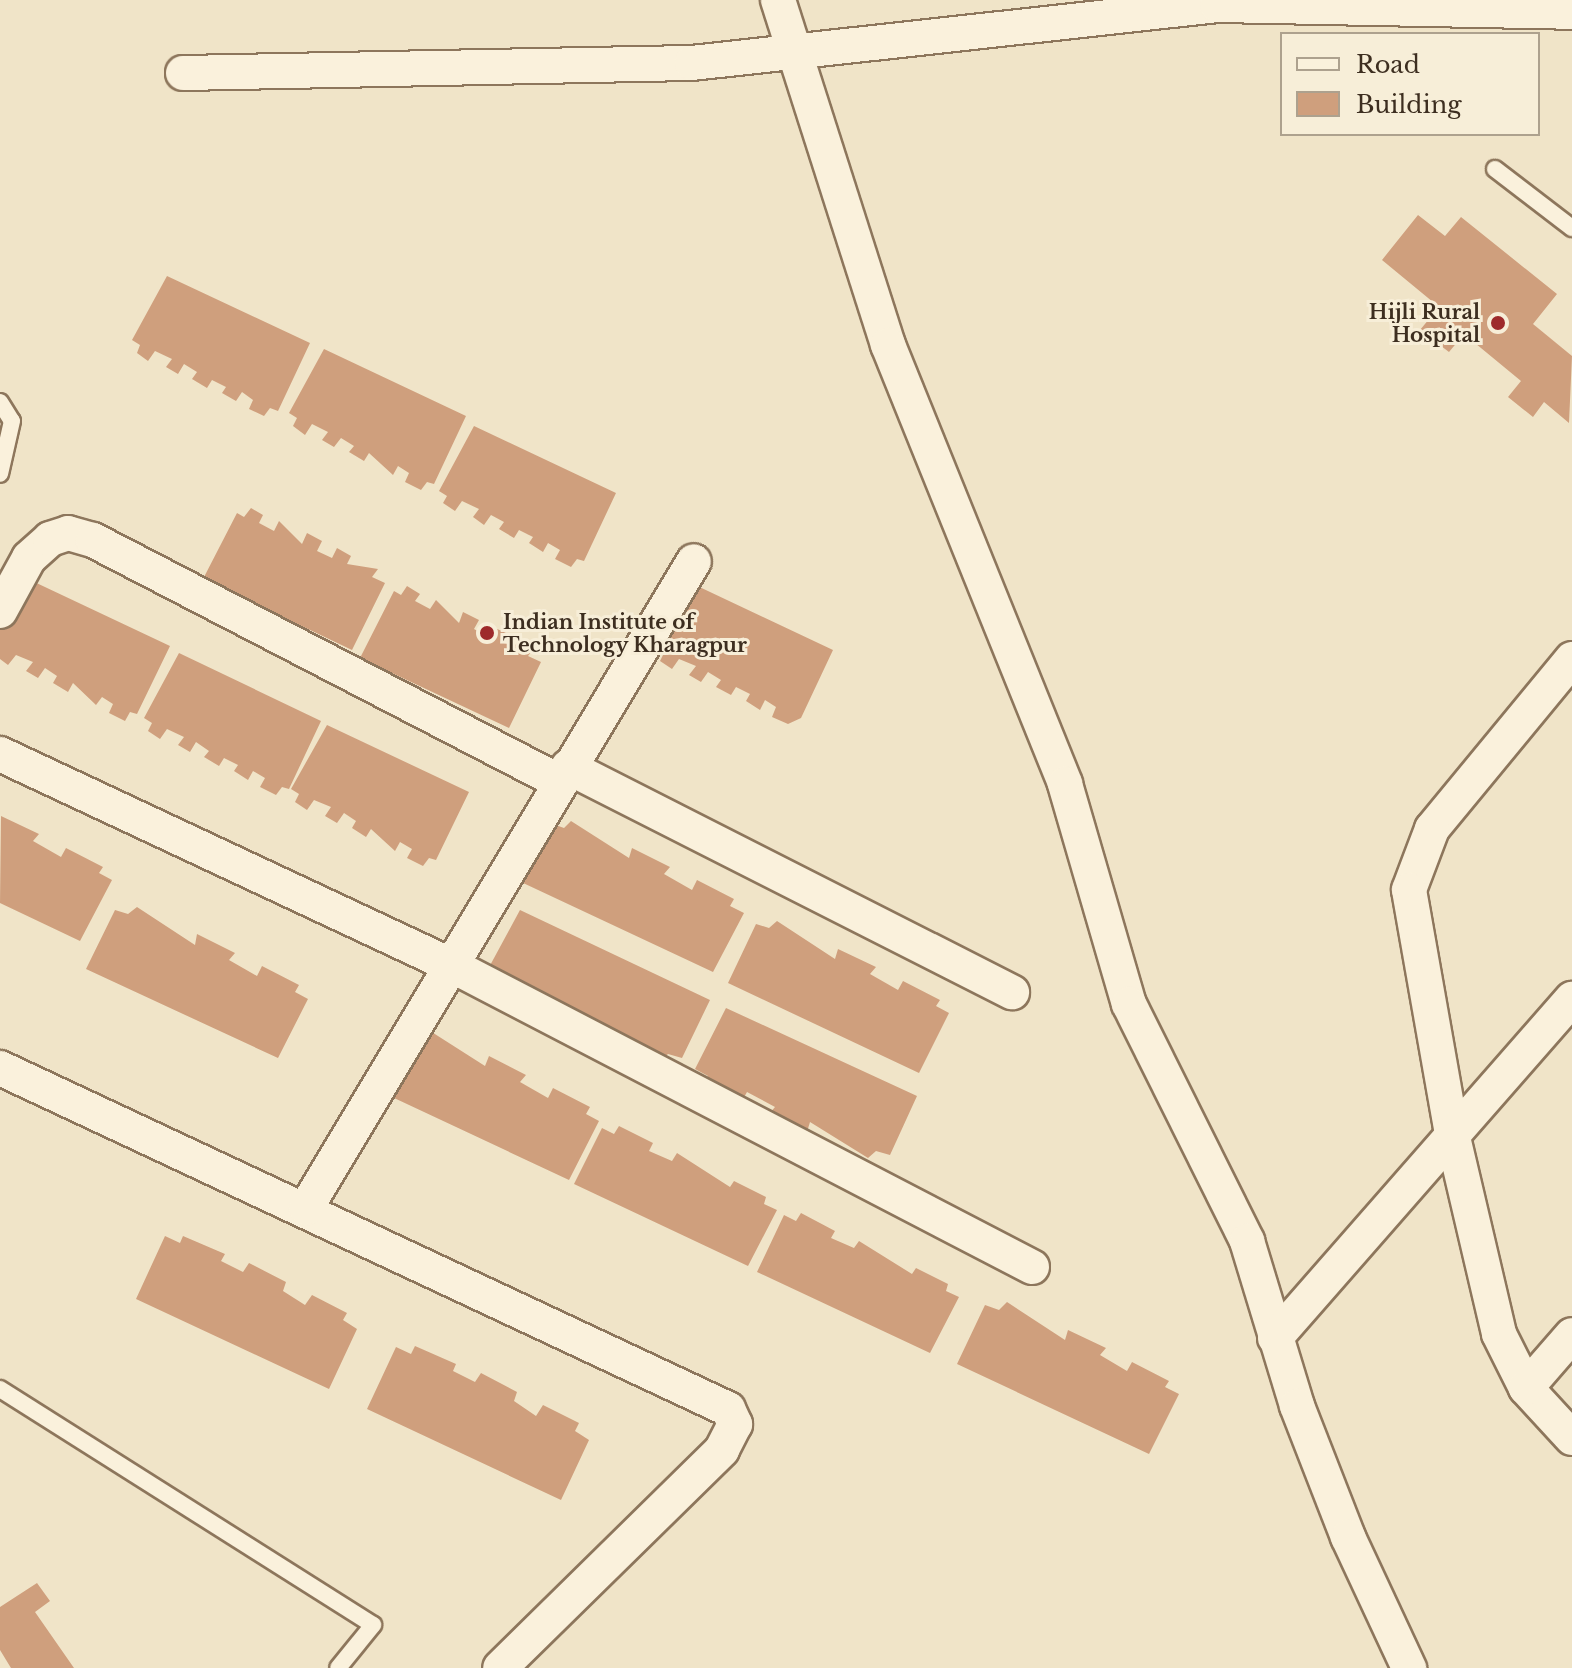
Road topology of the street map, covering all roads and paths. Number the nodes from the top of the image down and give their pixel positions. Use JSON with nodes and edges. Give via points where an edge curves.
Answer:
{"nodes":[{"id":1,"x":778,"y":0,"type":"edge"},
{"id":2,"x":1572,"y":12,"type":"edge"},
{"id":3,"x":790,"y":52,"type":"junction"},
{"id":4,"x":183,"y":73,"type":"dead end"},
{"id":5,"x":1495,"y":169,"type":"dead end"},
{"id":6,"x":1572,"y":228,"type":"edge"},
{"id":7,"x":0,"y":402,"type":"edge"},
{"id":8,"x":0,"y":474,"type":"edge"},
{"id":9,"x":694,"y":561,"type":"dead end"},
{"id":10,"x":0,"y":611,"type":"edge"},
{"id":11,"x":1572,"y":659,"type":"edge"},
{"id":12,"x":0,"y":754,"type":"edge"},
{"id":13,"x":564,"y":775,"type":"junction"},
{"id":14,"x":449,"y":964,"type":"junction"},
{"id":15,"x":1012,"y":992,"type":"dead end"},
{"id":16,"x":1572,"y":999,"type":"edge"},
{"id":17,"x":0,"y":1068,"type":"edge"},
{"id":18,"x":1452,"y":1133,"type":"junction"},
{"id":19,"x":306,"y":1208,"type":"junction"},
{"id":20,"x":1032,"y":1267,"type":"dead end"},
{"id":21,"x":1572,"y":1335,"type":"edge"},
{"id":22,"x":1275,"y":1338,"type":"junction"},
{"id":23,"x":1526,"y":1388,"type":"junction"},
{"id":24,"x":0,"y":1389,"type":"edge"},
{"id":25,"x":1572,"y":1438,"type":"edge"},
{"id":26,"x":338,"y":1668,"type":"edge"},
{"id":27,"x":500,"y":1668,"type":"edge"},
{"id":28,"x":1409,"y":1668,"type":"edge"}],
"edges":[{"from":1,"to":3,"type":"street"},
{"from":2,"to":3,"type":"street","via":[[1217,5]]},
{"from":3,"to":4,"type":"street","via":[[692,63]]},
{"from":3,"to":22,"type":"street","via":[[914,415],[1065,784],[1129,1004],[1247,1241]]},
{"from":5,"to":6,"type":"lane"},
{"from":7,"to":8,"type":"lane","via":[[12,421]]},
{"from":9,"to":13,"type":"street"},
{"from":10,"to":13,"type":"street","via":[[29,558],[50,539],[68,533],[93,540]]},
{"from":11,"to":18,"type":"street","via":[[1432,829],[1416,859],[1409,890]]},
{"from":12,"to":14,"type":"street"},
{"from":13,"to":14,"type":"street"},
{"from":13,"to":15,"type":"street"},
{"from":14,"to":19,"type":"street"},
{"from":14,"to":20,"type":"street"},
{"from":16,"to":18,"type":"street"},
{"from":17,"to":19,"type":"street"},
{"from":18,"to":22,"type":"street"},
{"from":18,"to":23,"type":"street","via":[[1499,1334]]},
{"from":19,"to":27,"type":"street","via":[[709,1394],[728,1409],[735,1424],[722,1450]]},
{"from":21,"to":23,"type":"street"},
{"from":22,"to":28,"type":"street","via":[[1348,1537]]},
{"from":23,"to":25,"type":"street"},
{"from":24,"to":26,"type":"lane","via":[[373,1625]]}]}
